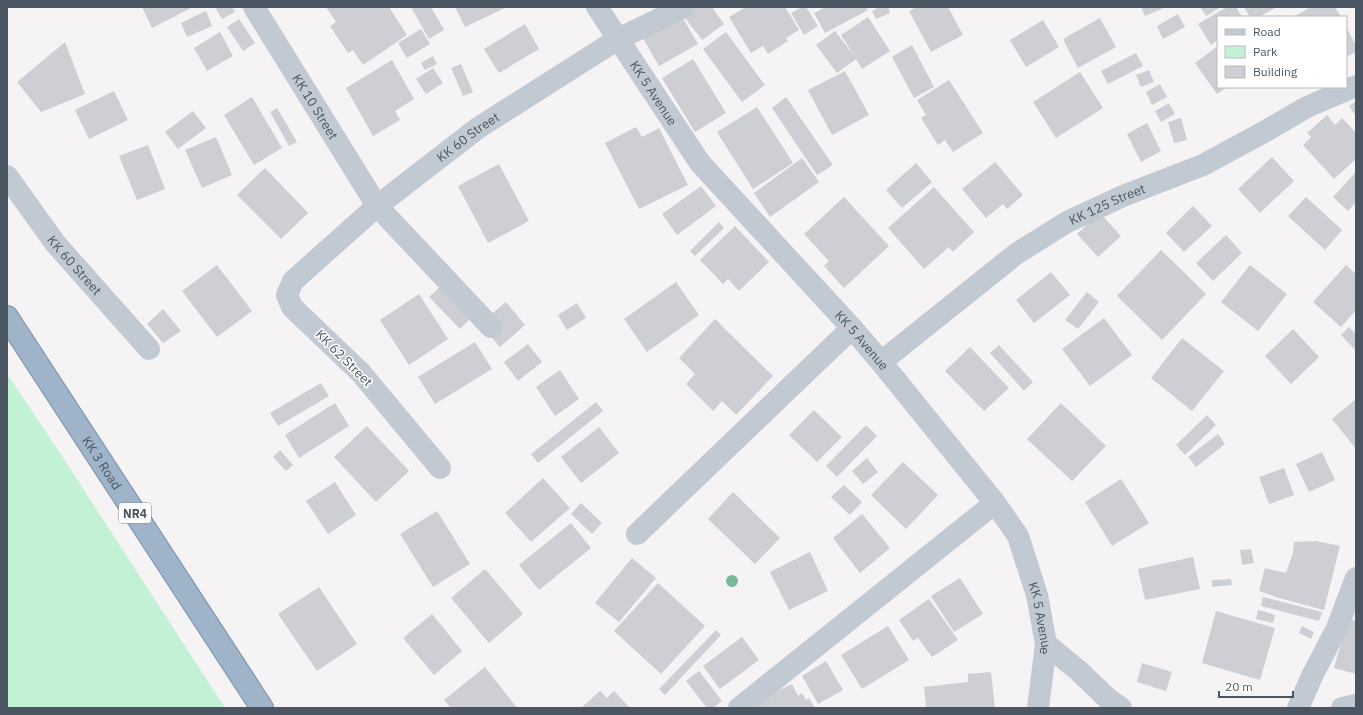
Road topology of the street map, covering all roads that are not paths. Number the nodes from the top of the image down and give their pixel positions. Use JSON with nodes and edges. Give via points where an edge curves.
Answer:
{"nodes":[{"id":1,"x":254,"y":7,"type":"edge"},
{"id":2,"x":597,"y":7,"type":"edge"},
{"id":3,"x":684,"y":7,"type":"edge"},
{"id":4,"x":618,"y":39,"type":"junction"},
{"id":5,"x":1356,"y":86,"type":"edge"},
{"id":6,"x":7,"y":176,"type":"edge"},
{"id":7,"x":377,"y":206,"type":"junction"},
{"id":8,"x":327,"y":250,"type":"joint"},
{"id":9,"x":7,"y":317,"type":"edge"},
{"id":10,"x":491,"y":327,"type":"dead end"},
{"id":11,"x":852,"y":328,"type":"junction"},
{"id":12,"x":149,"y":349,"type":"dead end"},
{"id":13,"x":881,"y":362,"type":"junction"},
{"id":14,"x":440,"y":468,"type":"dead end"},
{"id":15,"x":995,"y":503,"type":"junction"},
{"id":16,"x":637,"y":534,"type":"dead end"},
{"id":17,"x":1356,"y":578,"type":"edge"},
{"id":18,"x":1046,"y":644,"type":"junction"},
{"id":19,"x":1356,"y":705,"type":"edge"},
{"id":20,"x":262,"y":708,"type":"edge"},
{"id":21,"x":739,"y":708,"type":"edge"},
{"id":22,"x":1038,"y":708,"type":"edge"},
{"id":23,"x":1121,"y":708,"type":"edge"},
{"id":24,"x":1298,"y":708,"type":"edge"},
{"id":25,"x":1342,"y":708,"type":"edge"}],
"edges":[{"from":1,"to":7,"type":"street","name":"KK 10 Street"},
{"from":2,"to":4,"type":"street","name":"KK 5 Avenue"},
{"from":3,"to":4,"type":"street","name":"KK 60 Street"},
{"from":4,"to":7,"type":"street","name":"KK 60 Street","via":[[478,128]]},
{"from":4,"to":11,"type":"street","name":"KK 5 Avenue","via":[[700,164]]},
{"from":5,"to":13,"type":"street","name":"KK 125 Street","via":[[1307,106],[1203,165],[1123,196],[1067,222],[1016,254]]},
{"from":6,"to":12,"type":"street","name":"KK 60 Street","via":[[55,243]]},
{"from":7,"to":8,"type":"street","name":"KK 60 Street"},
{"from":7,"to":10,"type":"street","name":"KK 10 Street"},
{"from":8,"to":14,"type":"street","name":"KK 62 Street","via":[[293,281],[287,295],[292,307],[361,373]]},
{"from":9,"to":20,"type":"highway","name":"KK 3 Road","number":"NR4"},
{"from":11,"to":13,"type":"street","name":"KK 5 Avenue"},
{"from":11,"to":16,"type":"street"},
{"from":13,"to":15,"type":"street","name":"KK 5 Avenue"},
{"from":15,"to":18,"type":"street","name":"KK 5 Avenue","via":[[1018,536],[1037,595]]},
{"from":15,"to":21,"type":"street"},
{"from":17,"to":24,"type":"street","via":[[1337,628]]},
{"from":18,"to":22,"type":"street","name":"KK 5 Avenue"},
{"from":18,"to":23,"type":"street"},
{"from":19,"to":25,"type":"street"}]}
